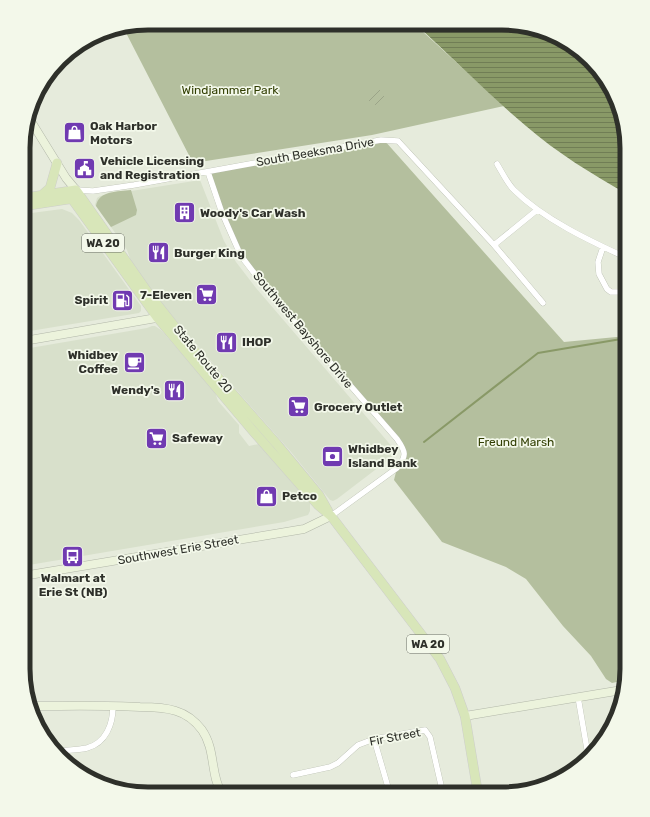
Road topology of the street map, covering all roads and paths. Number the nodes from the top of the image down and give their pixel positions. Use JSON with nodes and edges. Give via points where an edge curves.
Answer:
{"nodes":[{"id":1,"x":33,"y":124,"type":"edge"},
{"id":2,"x":57,"y":163,"type":"junction"},
{"id":3,"x":497,"y":164,"type":"dead end"},
{"id":4,"x":208,"y":172,"type":"junction"},
{"id":5,"x":74,"y":194,"type":"junction"},
{"id":6,"x":42,"y":195,"type":"junction"},
{"id":7,"x":30,"y":197,"type":"edge"},
{"id":8,"x":30,"y":205,"type":"edge"},
{"id":9,"x":537,"y":210,"type":"junction"},
{"id":10,"x":494,"y":245,"type":"junction"},
{"id":11,"x":603,"y":248,"type":"junction"},
{"id":12,"x":620,"y":255,"type":"edge"},
{"id":13,"x":620,"y":292,"type":"edge"},
{"id":14,"x":543,"y":303,"type":"dead end"},
{"id":15,"x":157,"y":317,"type":"junction"},
{"id":16,"x":169,"y":319,"type":"junction"},
{"id":17,"x":30,"y":340,"type":"edge"},
{"id":18,"x":331,"y":516,"type":"junction"},
{"id":19,"x":30,"y":575,"type":"edge"},
{"id":20,"x":618,"y":691,"type":"edge"},
{"id":21,"x":578,"y":697,"type":"junction"},
{"id":22,"x":36,"y":706,"type":"edge"},
{"id":23,"x":113,"y":706,"type":"junction"},
{"id":24,"x":465,"y":716,"type":"junction"},
{"id":25,"x":374,"y":739,"type":"junction"},
{"id":26,"x":63,"y":750,"type":"edge"},
{"id":27,"x":587,"y":750,"type":"edge"},
{"id":28,"x":293,"y":775,"type":"dead end"},
{"id":29,"x":219,"y":787,"type":"edge"},
{"id":30,"x":387,"y":787,"type":"edge"},
{"id":31,"x":441,"y":787,"type":"edge"},
{"id":32,"x":477,"y":787,"type":"edge"}],
"edges":[{"from":1,"to":2,"type":"street"},
{"from":2,"to":5,"type":"street"},
{"from":2,"to":6,"type":"main road","via":[[50,188]]},
{"from":3,"to":9,"type":"street","via":[[513,189]]},
{"from":4,"to":5,"type":"street","name":"South Beeksma Drive"},
{"from":4,"to":10,"type":"street","name":"South Beeksma Drive","via":[[381,140],[398,141]]},
{"from":4,"to":18,"type":"street","name":"Southwest Bayshore Drive","via":[[241,256],[404,450],[403,460],[397,468]]},
{"from":5,"to":6,"type":"main road"},
{"from":5,"to":8,"type":"main road"},
{"from":5,"to":15,"type":"main road","number":"WA 20"},
{"from":5,"to":16,"type":"main road","name":"State Route 20","number":"WA 20"},
{"from":6,"to":7,"type":"main road"},
{"from":9,"to":10,"type":"street"},
{"from":9,"to":11,"type":"street"},
{"from":10,"to":14,"type":"street","name":"South Beeksma Drive"},
{"from":11,"to":12,"type":"street"},
{"from":11,"to":13,"type":"street","via":[[598,262],[599,274],[607,289],[611,292]]},
{"from":15,"to":16,"type":"street"},
{"from":15,"to":17,"type":"street"},
{"from":15,"to":18,"type":"main road","name":"State Route 20","number":"WA 20","via":[[318,505]]},
{"from":16,"to":18,"type":"main road","name":"State Route 20","number":"WA 20","via":[[320,495]]},
{"from":18,"to":19,"type":"street","name":"Southwest Erie Street","via":[[304,529]]},
{"from":18,"to":24,"type":"main road","name":"State Route 20","number":"WA 20","via":[[440,659],[455,688]]},
{"from":20,"to":21,"type":"street"},
{"from":21,"to":24,"type":"street"},
{"from":21,"to":27,"type":"street"},
{"from":22,"to":23,"type":"street"},
{"from":23,"to":26,"type":"street","via":[[111,723],[104,738],[88,747]]},
{"from":23,"to":29,"type":"street","via":[[168,708],[195,722],[208,740]]},
{"from":24,"to":32,"type":"main road","name":"State Route 20","number":"WA 20"},
{"from":25,"to":28,"type":"street","name":"Fir Street","via":[[358,745],[330,767]]},
{"from":25,"to":30,"type":"street"},
{"from":25,"to":31,"type":"street","name":"Fir Street","via":[[425,730],[430,737]]}]}
